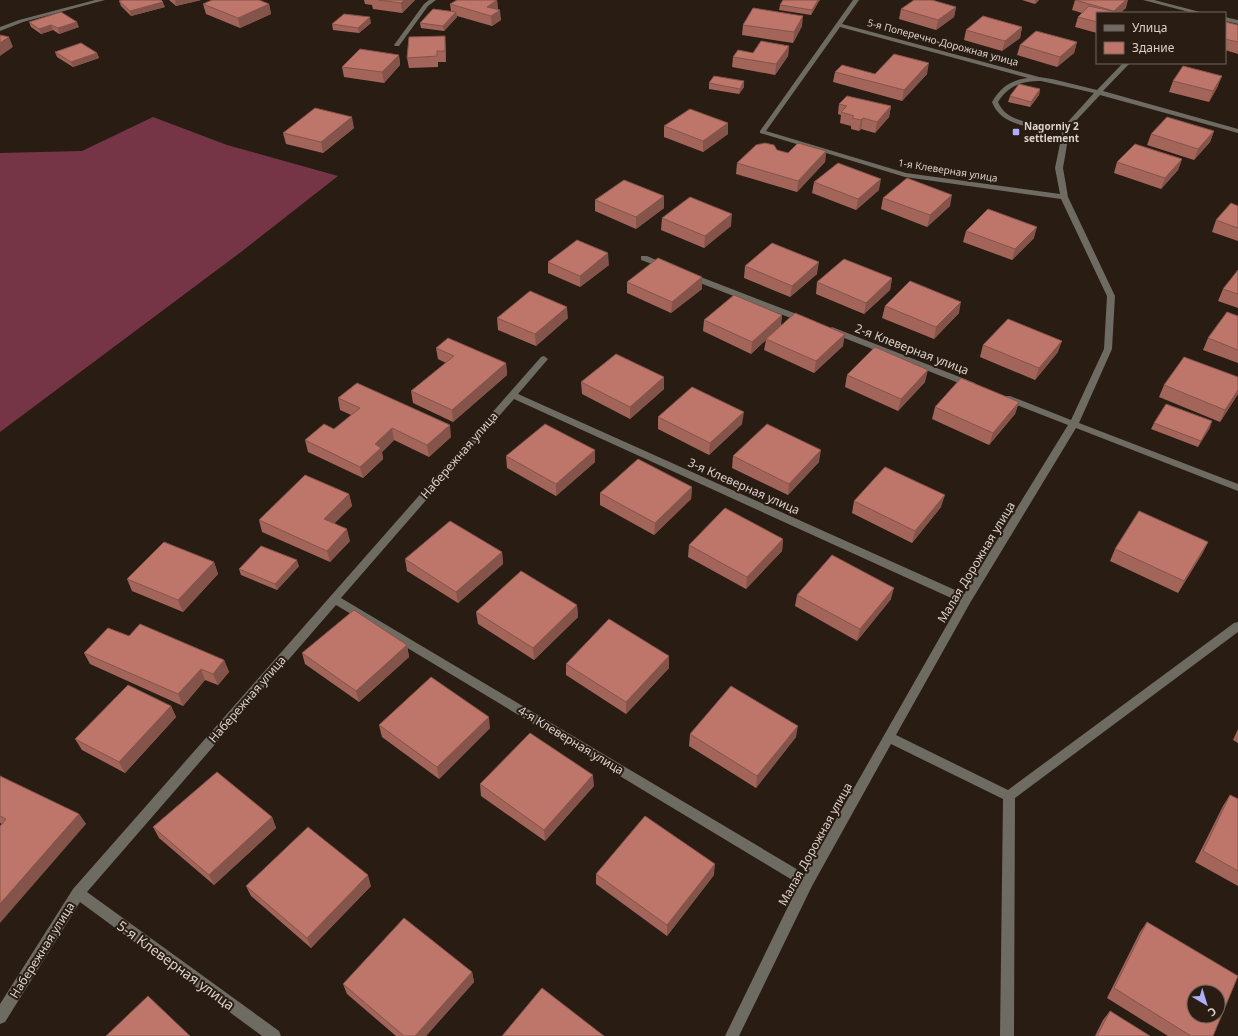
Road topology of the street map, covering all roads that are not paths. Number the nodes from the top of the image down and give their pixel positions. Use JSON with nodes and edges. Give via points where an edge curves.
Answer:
{"nodes":[{"id":1,"x":102,"y":0,"type":"edge"},
{"id":2,"x":433,"y":0,"type":"edge"},
{"id":3,"x":856,"y":0,"type":"edge"},
{"id":4,"x":1146,"y":0,"type":"edge"},
{"id":5,"x":1176,"y":0,"type":"edge"},
{"id":6,"x":1172,"y":6,"type":"junction"},
{"id":7,"x":1167,"y":12,"type":"edge"},
{"id":8,"x":1197,"y":12,"type":"edge"},
{"id":9,"x":1226,"y":19,"type":"edge"},
{"id":10,"x":1238,"y":22,"type":"edge"},
{"id":11,"x":840,"y":25,"type":"junction"},
{"id":12,"x":0,"y":29,"type":"edge"},
{"id":13,"x":397,"y":45,"type":"dead end"},
{"id":14,"x":1126,"y":64,"type":"edge"},
{"id":15,"x":1042,"y":79,"type":"junction"},
{"id":16,"x":1100,"y":93,"type":"junction"},
{"id":17,"x":1068,"y":127,"type":"junction"},
{"id":18,"x":1238,"y":131,"type":"edge"},
{"id":19,"x":1064,"y":197,"type":"junction"},
{"id":20,"x":644,"y":258,"type":"dead end"},
{"id":21,"x":544,"y":359,"type":"dead end"},
{"id":22,"x":978,"y":387,"type":"edge"},
{"id":23,"x":512,"y":395,"type":"junction"},
{"id":24,"x":1000,"y":396,"type":"edge"},
{"id":25,"x":1074,"y":424,"type":"junction"},
{"id":26,"x":1238,"y":488,"type":"edge"},
{"id":27,"x":334,"y":598,"type":"junction"},
{"id":28,"x":966,"y":600,"type":"junction"},
{"id":29,"x":1238,"y":626,"type":"edge"},
{"id":30,"x":889,"y":737,"type":"junction"},
{"id":31,"x":1009,"y":796,"type":"junction"},
{"id":32,"x":807,"y":882,"type":"junction"},
{"id":33,"x":78,"y":893,"type":"junction"},
{"id":34,"x":0,"y":1017,"type":"edge"},
{"id":35,"x":274,"y":1036,"type":"edge"},
{"id":36,"x":732,"y":1036,"type":"edge"},
{"id":37,"x":1007,"y":1036,"type":"edge"}],
"edges":[{"from":1,"to":12,"type":"street"},
{"from":2,"to":13,"type":"street","via":[[426,5]]},
{"from":3,"to":11,"type":"street"},
{"from":4,"to":6,"type":"street"},
{"from":5,"to":6,"type":"street"},
{"from":6,"to":7,"type":"street"},
{"from":6,"to":8,"type":"street"},
{"from":9,"to":10,"type":"street"},
{"from":11,"to":15,"type":"street","name":"5-я Поперечно-Дорожная улица"},
{"from":11,"to":19,"type":"street","name":"1-я Клеверная улица","via":[[762,132],[905,175]]},
{"from":14,"to":16,"type":"street","name":"Малая Дорожная улица"},
{"from":15,"to":16,"type":"street","name":"5-я Поперечно-Дорожная улица"},
{"from":15,"to":17,"type":"street","via":[[1010,84],[1000,92],[995,102],[999,111],[1020,122]]},
{"from":16,"to":17,"type":"street","name":"Малая Дорожная улица","via":[[1079,112]]},
{"from":16,"to":18,"type":"street"},
{"from":17,"to":19,"type":"street","name":"Малая Дорожная улица","via":[[1062,142],[1059,168]]},
{"from":19,"to":25,"type":"street","name":"Малая Дорожная улица","via":[[1111,296],[1108,349]]},
{"from":20,"to":22,"type":"street","name":"2-я Клеверная улица"},
{"from":21,"to":23,"type":"street","name":"Набережная улица"},
{"from":23,"to":27,"type":"street","name":"Набережная улица"},
{"from":23,"to":28,"type":"street","name":"3-я Клеверная улица"},
{"from":24,"to":25,"type":"street"},
{"from":25,"to":26,"type":"street"},
{"from":25,"to":28,"type":"street","name":"Малая Дорожная улица"},
{"from":27,"to":32,"type":"street","name":"4-я Клеверная улица"},
{"from":27,"to":33,"type":"street","name":"Набережная улица"},
{"from":28,"to":30,"type":"street","name":"Малая Дорожная улица"},
{"from":29,"to":31,"type":"street"},
{"from":30,"to":31,"type":"street"},
{"from":30,"to":32,"type":"street","name":"Малая Дорожная улица"},
{"from":31,"to":37,"type":"street"},
{"from":32,"to":36,"type":"street","name":"Малая Дорожная улица"},
{"from":33,"to":34,"type":"street","name":"Набережная улица"},
{"from":33,"to":35,"type":"street","name":"5-я Клеверная улица"}]}
